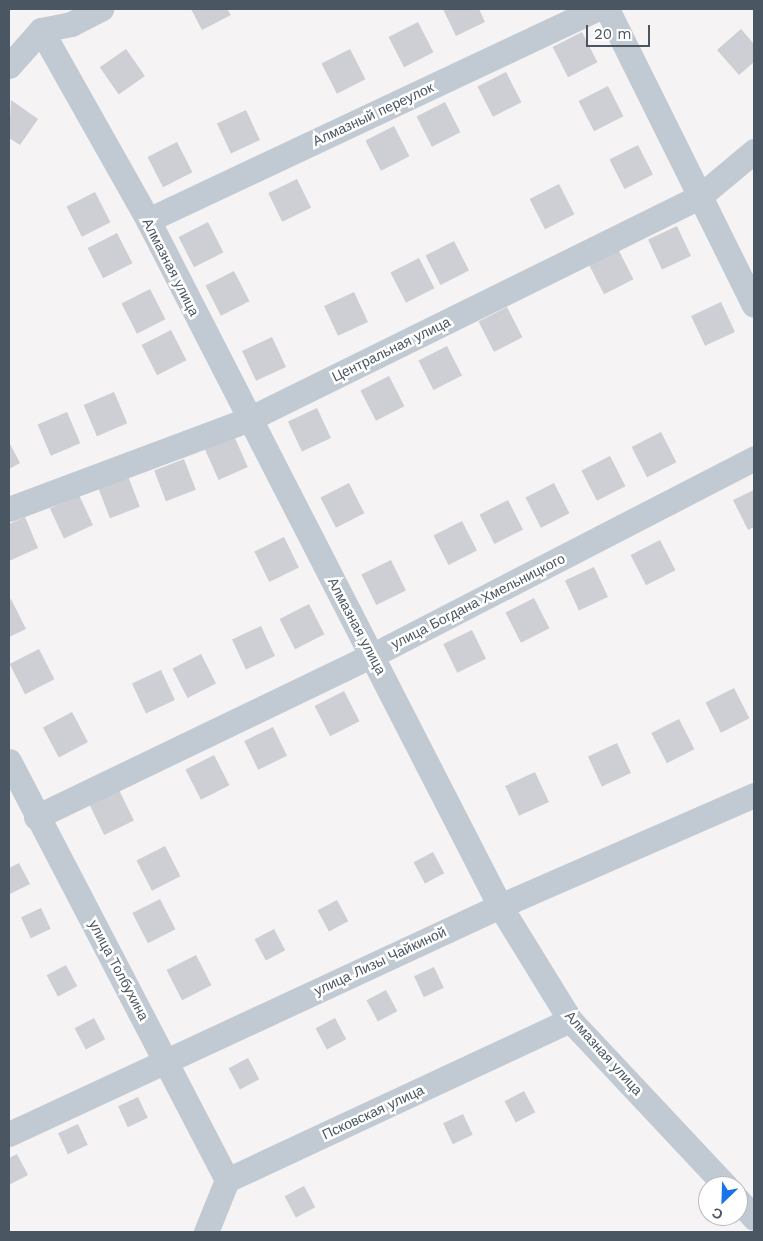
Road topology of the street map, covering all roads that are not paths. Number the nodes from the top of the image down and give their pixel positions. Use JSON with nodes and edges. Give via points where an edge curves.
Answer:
{"nodes":[{"id":1,"x":101,"y":9,"type":"edge"},
{"id":2,"x":597,"y":9,"type":"edge"},
{"id":3,"x":607,"y":9,"type":"edge"},
{"id":4,"x":47,"y":22,"type":"edge"},
{"id":5,"x":9,"y":66,"type":"edge"},
{"id":6,"x":754,"y":151,"type":"edge"},
{"id":7,"x":699,"y":197,"type":"junction"},
{"id":8,"x":148,"y":220,"type":"junction"},
{"id":9,"x":754,"y":305,"type":"edge"},
{"id":10,"x":247,"y":420,"type":"junction"},
{"id":11,"x":754,"y":458,"type":"edge"},
{"id":12,"x":9,"y":509,"type":"edge"},
{"id":13,"x":373,"y":655,"type":"junction"},
{"id":14,"x":9,"y":761,"type":"edge"},
{"id":15,"x":754,"y":795,"type":"edge"},
{"id":16,"x":36,"y":817,"type":"junction"},
{"id":17,"x":500,"y":906,"type":"junction"},
{"id":18,"x":570,"y":1020,"type":"junction"},
{"id":19,"x":167,"y":1060,"type":"junction"},
{"id":20,"x":9,"y":1134,"type":"edge"},
{"id":21,"x":717,"y":1176,"type":"edge"},
{"id":22,"x":227,"y":1180,"type":"junction"},
{"id":23,"x":206,"y":1232,"type":"edge"}],
"edges":[{"from":1,"to":4,"type":"street"},
{"from":2,"to":8,"type":"street","name":"Алмазный переулок"},
{"from":3,"to":7,"type":"street"},
{"from":4,"to":5,"type":"street"},
{"from":4,"to":8,"type":"street","name":"Алмазная улица"},
{"from":6,"to":7,"type":"street","name":"Центральная улица"},
{"from":7,"to":9,"type":"street"},
{"from":7,"to":10,"type":"street","name":"Центральная улица"},
{"from":8,"to":10,"type":"street","name":"Алмазная улица"},
{"from":10,"to":12,"type":"street","name":"Центральная улица"},
{"from":10,"to":13,"type":"street","name":"Алмазная улица"},
{"from":11,"to":13,"type":"street","name":"улица Богдана Хмельницкого"},
{"from":13,"to":16,"type":"street","name":"улица Богдана Хмельницкого"},
{"from":13,"to":17,"type":"street","name":"Алмазная улица"},
{"from":14,"to":16,"type":"street","name":"улица Толбухина"},
{"from":15,"to":17,"type":"street","name":"улица Лизы Чайкиной"},
{"from":16,"to":19,"type":"street","name":"улица Толбухина"},
{"from":17,"to":18,"type":"street","name":"Алмазная улица"},
{"from":17,"to":19,"type":"street","name":"улица Лизы Чайкиной"},
{"from":18,"to":21,"type":"street","name":"Алмазная улица"},
{"from":18,"to":22,"type":"street","name":"Псковская улица"},
{"from":19,"to":20,"type":"street","name":"улица Лизы Чайкиной"},
{"from":19,"to":22,"type":"street","name":"улица Толбухина"},
{"from":22,"to":23,"type":"street"}]}
